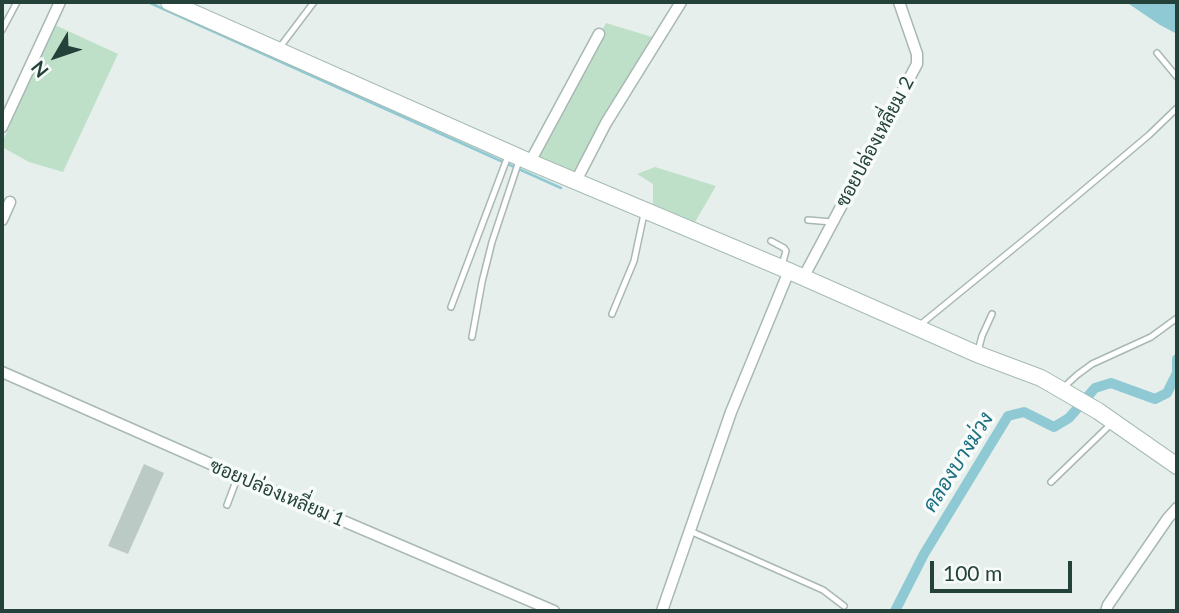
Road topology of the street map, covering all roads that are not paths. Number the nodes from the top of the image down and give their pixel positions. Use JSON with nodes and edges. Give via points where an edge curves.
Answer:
{"nodes":[{"id":1,"x":16,"y":2,"type":"edge"},
{"id":2,"x":60,"y":2,"type":"edge"},
{"id":3,"x":169,"y":2,"type":"edge"},
{"id":4,"x":314,"y":2,"type":"edge"},
{"id":5,"x":681,"y":2,"type":"edge"},
{"id":6,"x":899,"y":2,"type":"edge"},
{"id":7,"x":2,"y":30,"type":"edge"},
{"id":8,"x":599,"y":34,"type":"dead end"},
{"id":9,"x":278,"y":50,"type":"junction"},
{"id":10,"x":1157,"y":53,"type":"dead end"},
{"id":11,"x":1177,"y":77,"type":"edge"},
{"id":12,"x":1177,"y":108,"type":"edge"},
{"id":13,"x":2,"y":127,"type":"edge"},
{"id":14,"x":520,"y":157,"type":"junction"},
{"id":15,"x":576,"y":181,"type":"junction"},
{"id":16,"x":10,"y":202,"type":"dead end"},
{"id":17,"x":644,"y":210,"type":"junction"},
{"id":18,"x":2,"y":220,"type":"edge"},
{"id":19,"x":808,"y":220,"type":"dead end"},
{"id":20,"x":832,"y":222,"type":"junction"},
{"id":21,"x":771,"y":241,"type":"dead end"},
{"id":22,"x":791,"y":272,"type":"junction"},
{"id":23,"x":451,"y":307,"type":"dead end"},
{"id":24,"x":612,"y":314,"type":"dead end"},
{"id":25,"x":992,"y":314,"type":"dead end"},
{"id":26,"x":1177,"y":318,"type":"edge"},
{"id":27,"x":918,"y":327,"type":"junction"},
{"id":28,"x":472,"y":337,"type":"dead end"},
{"id":29,"x":977,"y":354,"type":"junction"},
{"id":30,"x":2,"y":372,"type":"edge"},
{"id":31,"x":1067,"y":392,"type":"junction"},
{"id":32,"x":1113,"y":422,"type":"junction"},
{"id":33,"x":1177,"y":466,"type":"edge"},
{"id":34,"x":238,"y":476,"type":"junction"},
{"id":35,"x":1051,"y":482,"type":"dead end"},
{"id":36,"x":227,"y":505,"type":"dead end"},
{"id":37,"x":1177,"y":508,"type":"edge"},
{"id":38,"x":689,"y":531,"type":"junction"},
{"id":39,"x":844,"y":606,"type":"dead end"},
{"id":40,"x":554,"y":611,"type":"edge"},
{"id":41,"x":662,"y":611,"type":"edge"},
{"id":42,"x":1106,"y":611,"type":"edge"}],
"edges":[{"from":1,"to":7,"type":"lane"},
{"from":2,"to":13,"type":"street"},
{"from":3,"to":9,"type":"street"},
{"from":4,"to":9,"type":"lane"},
{"from":5,"to":15,"type":"street"},
{"from":6,"to":20,"type":"street","name":"ซอยปล่องเหลี่ยม 2","via":[[918,64]]},
{"from":8,"to":14,"type":"street"},
{"from":9,"to":14,"type":"street"},
{"from":10,"to":11,"type":"lane"},
{"from":12,"to":27,"type":"lane"},
{"from":14,"to":15,"type":"street"},
{"from":14,"to":23,"type":"lane"},
{"from":14,"to":28,"type":"lane","via":[[492,242]]},
{"from":15,"to":17,"type":"street"},
{"from":16,"to":18,"type":"street"},
{"from":17,"to":22,"type":"street"},
{"from":17,"to":24,"type":"lane","via":[[634,261]]},
{"from":19,"to":20,"type":"lane"},
{"from":20,"to":22,"type":"street","name":"ซอยปล่องเหลี่ยม 2"},
{"from":21,"to":22,"type":"lane","via":[[786,251]]},
{"from":22,"to":27,"type":"street"},
{"from":22,"to":38,"type":"street","via":[[731,412]]},
{"from":25,"to":29,"type":"lane"},
{"from":26,"to":31,"type":"lane","via":[[1151,337],[1092,364],[1077,375]]},
{"from":27,"to":29,"type":"street"},
{"from":29,"to":31,"type":"street"},
{"from":30,"to":34,"type":"street","name":"ซอยปล่องเหลี่ยม 1"},
{"from":31,"to":32,"type":"street"},
{"from":32,"to":33,"type":"street"},
{"from":32,"to":35,"type":"lane"},
{"from":34,"to":36,"type":"lane"},
{"from":34,"to":40,"type":"street","name":"ซอยปล่องเหลี่ยม 1"},
{"from":37,"to":42,"type":"street"},
{"from":38,"to":39,"type":"lane","via":[[823,590]]},
{"from":38,"to":41,"type":"street"}]}
